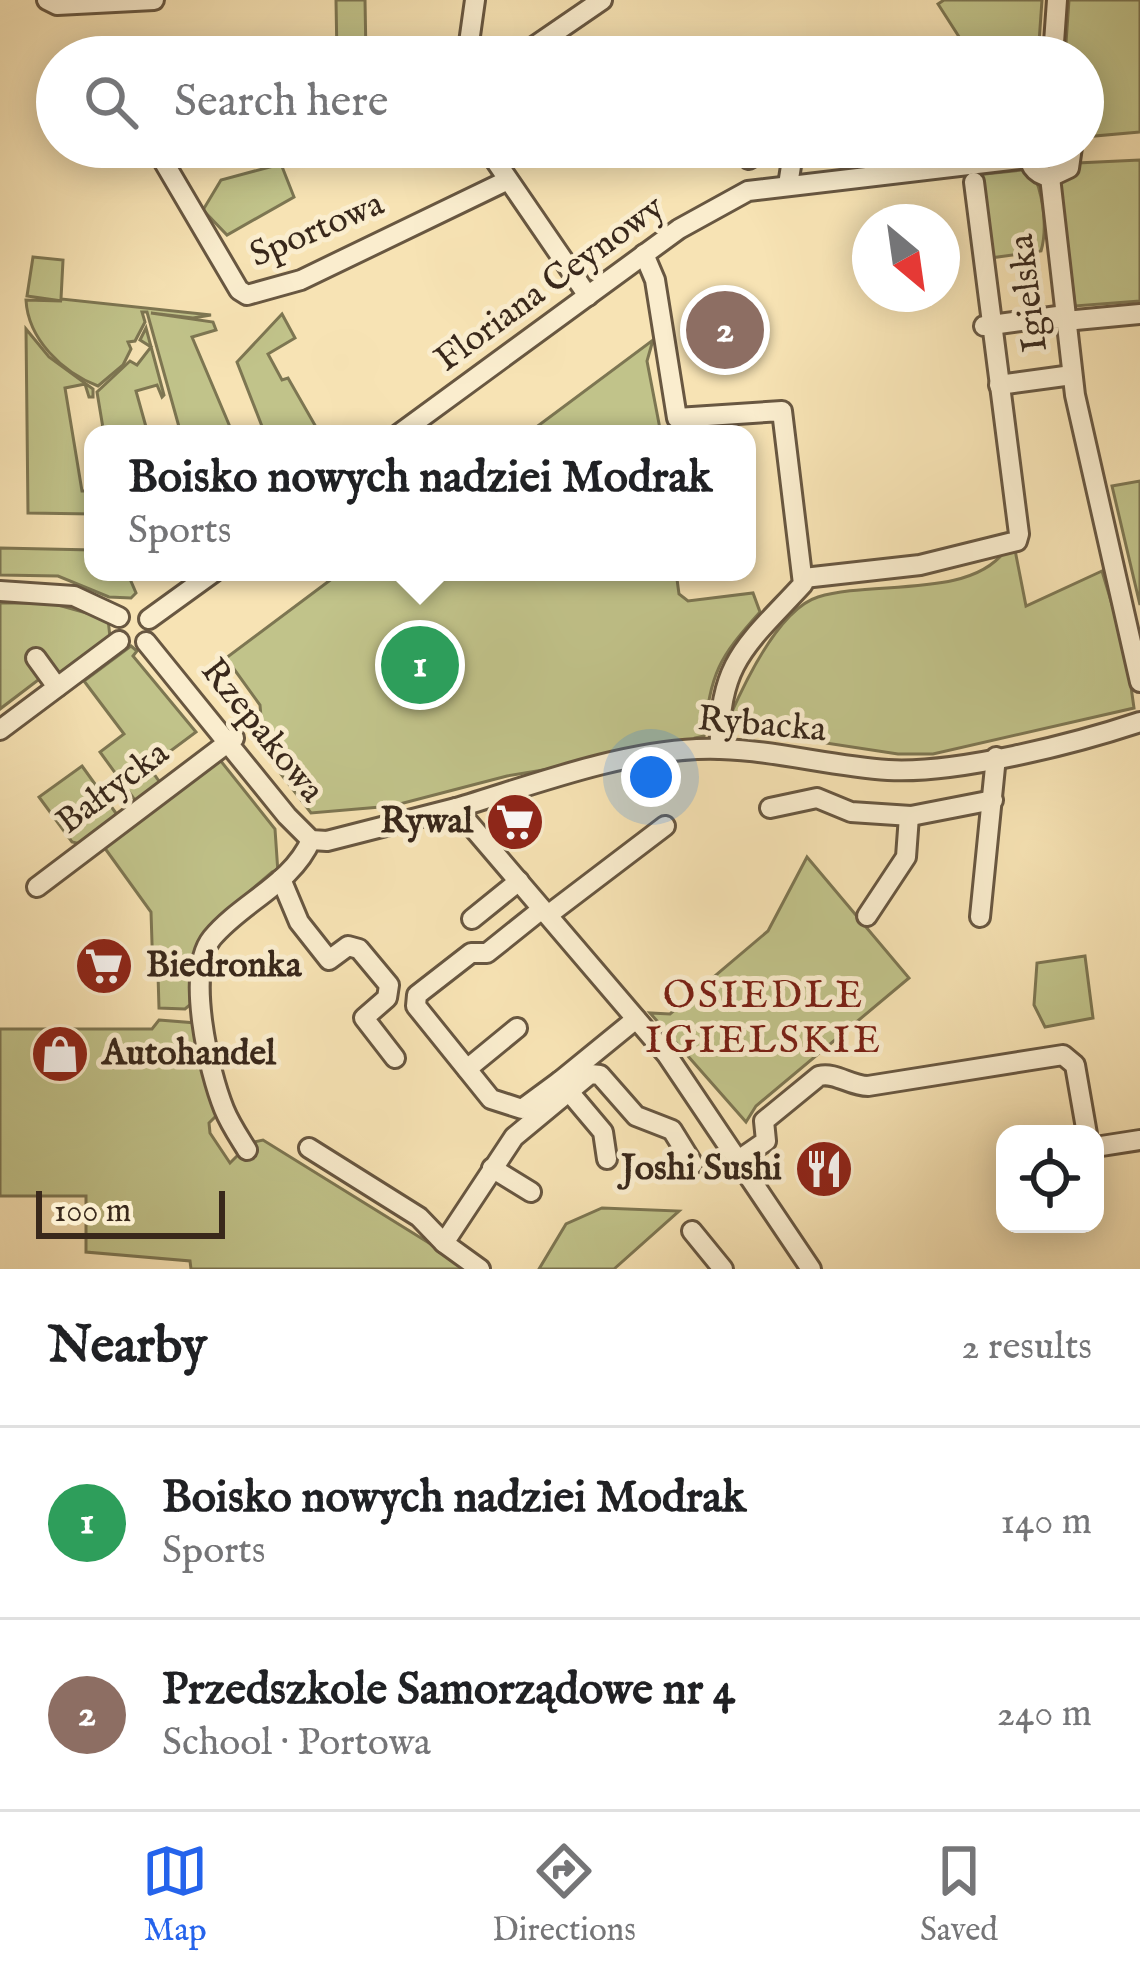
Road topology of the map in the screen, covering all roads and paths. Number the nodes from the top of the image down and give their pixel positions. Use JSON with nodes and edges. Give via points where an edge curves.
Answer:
{"nodes":[{"id":1,"x":47,"y":0,"type":"edge"},
{"id":2,"x":154,"y":0,"type":"edge"},
{"id":3,"x":476,"y":0,"type":"edge"},
{"id":4,"x":602,"y":0,"type":"edge"},
{"id":5,"x":1057,"y":0,"type":"edge"},
{"id":6,"x":470,"y":36,"type":"edge"},
{"id":7,"x":550,"y":36,"type":"edge"},
{"id":8,"x":1054,"y":36,"type":"edge"},
{"id":9,"x":167,"y":168,"type":"edge"},
{"id":10,"x":498,"y":168,"type":"edge"},
{"id":11,"x":791,"y":168,"type":"edge"},
{"id":12,"x":908,"y":168,"type":"edge"},
{"id":13,"x":1034,"y":168,"type":"edge"},
{"id":14,"x":1069,"y":168,"type":"edge"},
{"id":15,"x":1050,"y":177,"type":"junction"},
{"id":16,"x":506,"y":181,"type":"junction"},
{"id":17,"x":974,"y":182,"type":"dead end"},
{"id":18,"x":788,"y":184,"type":"junction"},
{"id":19,"x":644,"y":254,"type":"junction"},
{"id":20,"x":588,"y":296,"type":"junction"},
{"id":21,"x":1140,"y":314,"type":"edge"},
{"id":22,"x":1065,"y":318,"type":"junction"},
{"id":23,"x":987,"y":326,"type":"junction"},
{"id":24,"x":1072,"y":375,"type":"junction"},
{"id":25,"x":999,"y":385,"type":"junction"},
{"id":26,"x":411,"y":425,"type":"edge"},
{"id":27,"x":804,"y":578,"type":"junction"},
{"id":28,"x":202,"y":581,"type":"edge"},
{"id":29,"x":0,"y":591,"type":"edge"},
{"id":30,"x":119,"y":617,"type":"junction"},
{"id":31,"x":149,"y":619,"type":"junction"},
{"id":32,"x":119,"y":641,"type":"junction"},
{"id":33,"x":146,"y":642,"type":"junction"},
{"id":34,"x":36,"y":658,"type":"dead end"},
{"id":35,"x":1140,"y":682,"type":"edge"},
{"id":36,"x":57,"y":687,"type":"junction"},
{"id":37,"x":1140,"y":722,"type":"edge"},
{"id":38,"x":0,"y":730,"type":"edge"},
{"id":39,"x":233,"y":739,"type":"junction"},
{"id":40,"x":720,"y":749,"type":"junction"},
{"id":41,"x":996,"y":757,"type":"junction"},
{"id":42,"x":993,"y":800,"type":"junction"},
{"id":43,"x":456,"y":808,"type":"junction"},
{"id":44,"x":770,"y":808,"type":"dead end"},
{"id":45,"x":909,"y":816,"type":"junction"},
{"id":46,"x":665,"y":826,"type":"dead end"},
{"id":47,"x":311,"y":840,"type":"junction"},
{"id":48,"x":281,"y":879,"type":"junction"},
{"id":49,"x":519,"y":881,"type":"junction"},
{"id":50,"x":37,"y":887,"type":"dead end"},
{"id":51,"x":545,"y":912,"type":"junction"},
{"id":52,"x":867,"y":916,"type":"dead end"},
{"id":53,"x":980,"y":917,"type":"dead end"},
{"id":54,"x":472,"y":919,"type":"dead end"},
{"id":55,"x":636,"y":1019,"type":"junction"},
{"id":56,"x":517,"y":1028,"type":"dead end"},
{"id":57,"x":395,"y":1058,"type":"dead end"},
{"id":58,"x":467,"y":1069,"type":"junction"},
{"id":59,"x":565,"y":1086,"type":"junction"},
{"id":60,"x":1085,"y":1125,"type":"edge"},
{"id":61,"x":1140,"y":1140,"type":"edge"},
{"id":62,"x":1104,"y":1146,"type":"edge"},
{"id":63,"x":309,"y":1148,"type":"dead end"},
{"id":64,"x":247,"y":1150,"type":"dead end"},
{"id":65,"x":608,"y":1159,"type":"dead end"},
{"id":66,"x":740,"y":1159,"type":"junction"},
{"id":67,"x":693,"y":1164,"type":"dead end"},
{"id":68,"x":492,"y":1168,"type":"junction"},
{"id":69,"x":531,"y":1192,"type":"dead end"},
{"id":70,"x":692,"y":1231,"type":"dead end"},
{"id":71,"x":444,"y":1244,"type":"junction"},
{"id":72,"x":808,"y":1263,"type":"edge"},
{"id":73,"x":480,"y":1269,"type":"edge"},
{"id":74,"x":724,"y":1269,"type":"edge"},
{"id":75,"x":787,"y":1269,"type":"edge"}],
"edges":[{"from":1,"to":2,"type":"street"},
{"from":3,"to":6,"type":"street"},
{"from":4,"to":7,"type":"street"},
{"from":5,"to":8,"type":"street"},
{"from":9,"to":16,"type":"street","name":"Sportowa","via":[[247,296],[301,280]]},
{"from":10,"to":16,"type":"street"},
{"from":11,"to":18,"type":"street"},
{"from":12,"to":18,"type":"street","name":"Floriana Ceynowy"},
{"from":13,"to":15,"type":"street"},
{"from":14,"to":15,"type":"street"},
{"from":15,"to":22,"type":"street","name":"Igielska"},
{"from":16,"to":20,"type":"street"},
{"from":17,"to":23,"type":"street"},
{"from":18,"to":19,"type":"street","name":"Floriana Ceynowy","via":[[748,190]]},
{"from":19,"to":20,"type":"street","name":"Floriana Ceynowy"},
{"from":19,"to":27,"type":"street","via":[[677,418],[782,411]]},
{"from":20,"to":26,"type":"street","name":"Floriana Ceynowy"},
{"from":21,"to":22,"type":"street"},
{"from":22,"to":23,"type":"street"},
{"from":22,"to":24,"type":"street","name":"Igielska"},
{"from":23,"to":25,"type":"street"},
{"from":24,"to":25,"type":"street"},
{"from":24,"to":35,"type":"street","name":"Igielska"},
{"from":25,"to":27,"type":"street","via":[[1017,541],[920,566]]},
{"from":27,"to":40,"type":"street","via":[[729,672]]},
{"from":28,"to":31,"type":"street"},
{"from":29,"to":30,"type":"street","via":[[74,596]]},
{"from":30,"to":31,"type":"street","via":[[134,610]]},
{"from":30,"to":32,"type":"street"},
{"from":31,"to":33,"type":"street"},
{"from":32,"to":33,"type":"street"},
{"from":32,"to":36,"type":"street"},
{"from":33,"to":39,"type":"street","name":"Rzepakowa"},
{"from":34,"to":36,"type":"street"},
{"from":36,"to":38,"type":"street"},
{"from":37,"to":41,"type":"street","name":"Rybacka"},
{"from":39,"to":47,"type":"street","name":"Rzepakowa"},
{"from":39,"to":50,"type":"street","name":"Bałtycka"},
{"from":40,"to":41,"type":"street","name":"Rybacka","via":[[896,770]]},
{"from":40,"to":43,"type":"street","name":"Rybacka","via":[[661,752]]},
{"from":41,"to":42,"type":"street"},
{"from":42,"to":45,"type":"street"},
{"from":42,"to":53,"type":"street"},
{"from":43,"to":47,"type":"street","name":"Rzepakowa"},
{"from":43,"to":49,"type":"street"},
{"from":44,"to":45,"type":"street","via":[[817,798],[850,812]]},
{"from":45,"to":52,"type":"street","via":[[906,857]]},
{"from":46,"to":51,"type":"street"},
{"from":47,"to":48,"type":"street"},
{"from":48,"to":57,"type":"street","via":[[299,922],[329,960],[348,946],[359,949],[389,985],[387,998],[364,1018]]},
{"from":48,"to":64,"type":"street","via":[[214,935],[197,979],[222,1103]]},
{"from":49,"to":51,"type":"street"},
{"from":49,"to":54,"type":"street"},
{"from":51,"to":55,"type":"street"},
{"from":51,"to":58,"type":"street","via":[[417,995],[416,1006]]},
{"from":55,"to":59,"type":"street"},
{"from":55,"to":66,"type":"street"},
{"from":56,"to":58,"type":"street"},
{"from":58,"to":59,"type":"street","via":[[491,1099],[517,1110]]},
{"from":59,"to":65,"type":"street","via":[[603,1132]]},
{"from":59,"to":67,"type":"street","via":[[598,1073],[636,1116],[672,1130]]},
{"from":59,"to":68,"type":"street"},
{"from":60,"to":66,"type":"street","via":[[1075,1065],[1063,1054],[868,1085],[829,1074],[766,1119],[766,1142]]},
{"from":61,"to":62,"type":"street"},
{"from":63,"to":71,"type":"street","via":[[418,1216]]},
{"from":66,"to":72,"type":"street"},
{"from":68,"to":69,"type":"street"},
{"from":68,"to":71,"type":"street"},
{"from":70,"to":74,"type":"street"},
{"from":71,"to":73,"type":"street"},
{"from":72,"to":75,"type":"street"}]}
